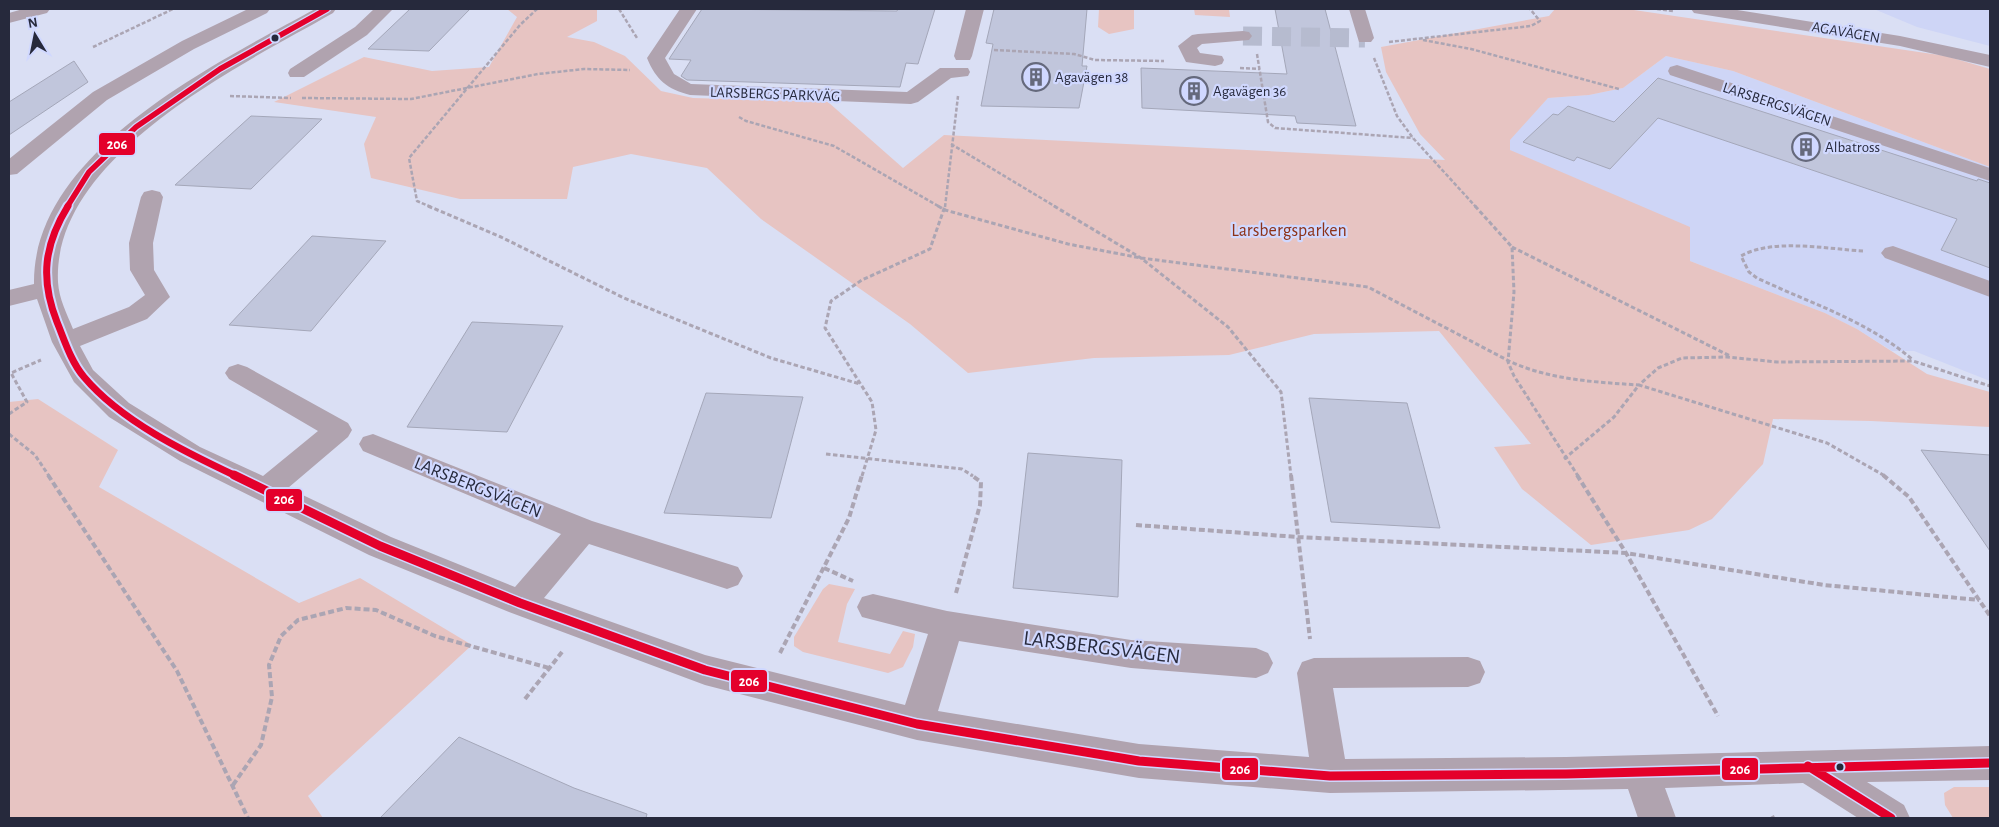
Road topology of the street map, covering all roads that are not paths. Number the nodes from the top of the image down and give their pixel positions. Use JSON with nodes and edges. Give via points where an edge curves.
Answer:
{"nodes":[{"id":1,"x":41,"y":9,"type":"edge"},
{"id":2,"x":261,"y":9,"type":"edge"},
{"id":3,"x":326,"y":9,"type":"edge"},
{"id":4,"x":384,"y":9,"type":"edge"},
{"id":5,"x":688,"y":9,"type":"edge"},
{"id":6,"x":975,"y":9,"type":"edge"},
{"id":7,"x":1357,"y":9,"type":"edge"},
{"id":8,"x":1700,"y":9,"type":"edge"},
{"id":9,"x":9,"y":18,"type":"edge"},
{"id":10,"x":1243,"y":36,"type":"tunnel mouth"},
{"id":11,"x":1373,"y":41,"type":"road end"},
{"id":12,"x":1215,"y":60,"type":"dead end"},
{"id":13,"x":1990,"y":61,"type":"edge"},
{"id":14,"x":1677,"y":71,"type":"dead end"},
{"id":15,"x":297,"y":73,"type":"dead end"},
{"id":16,"x":9,"y":169,"type":"edge"},
{"id":17,"x":1990,"y":175,"type":"edge"},
{"id":18,"x":152,"y":197,"type":"dead end"},
{"id":19,"x":1893,"y":253,"type":"road end"},
{"id":20,"x":47,"y":289,"type":"junction"},
{"id":21,"x":1990,"y":289,"type":"edge"},
{"id":22,"x":9,"y":298,"type":"edge"},
{"id":23,"x":65,"y":342,"type":"junction"},
{"id":24,"x":238,"y":374,"type":"dead end"},
{"id":25,"x":373,"y":444,"type":"dead end"},
{"id":26,"x":266,"y":491,"type":"junction"},
{"id":27,"x":583,"y":530,"type":"junction"},
{"id":28,"x":727,"y":576,"type":"dead end"},
{"id":29,"x":520,"y":603,"type":"junction"},
{"id":30,"x":873,"y":606,"type":"dead end"},
{"id":31,"x":948,"y":625,"type":"junction"},
{"id":32,"x":1256,"y":663,"type":"dead end"},
{"id":33,"x":1468,"y":672,"type":"dead end"},
{"id":34,"x":917,"y":724,"type":"junction"},
{"id":35,"x":1990,"y":763,"type":"edge"},
{"id":36,"x":1808,"y":766,"type":"junction"},
{"id":37,"x":1640,"y":771,"type":"junction"},
{"id":38,"x":1330,"y":776,"type":"junction"},
{"id":39,"x":1657,"y":818,"type":"edge"},
{"id":40,"x":1891,"y":818,"type":"edge"}],
"edges":[{"from":1,"to":9,"type":"street"},
{"from":2,"to":16,"type":"street","via":[[188,45],[100,96]]},
{"from":3,"to":20,"type":"street","via":[[220,69],[178,97],[136,127],[89,172],[55,227],[48,251]]},
{"from":4,"to":15,"type":"street","via":[[361,31]]},
{"from":5,"to":6,"type":"street","name":"LARSBERGS PARKVÄG","via":[[656,58],[663,76],[680,88],[911,98],[963,58]]},
{"from":7,"to":11,"type":"street"},
{"from":8,"to":13,"type":"street","name":"AGAVÄGEN","via":[[1900,41]]},
{"from":10,"to":12,"type":"street","via":[[1198,39],[1188,46],[1193,58]]},
{"from":14,"to":17,"type":"street","name":"LARSBERGSVÄGEN"},
{"from":18,"to":23,"type":"street","via":[[141,243],[142,270],[158,297],[138,313]]},
{"from":19,"to":21,"type":"street"},
{"from":20,"to":22,"type":"street"},
{"from":20,"to":23,"type":"street"},
{"from":23,"to":26,"type":"street","via":[[83,376],[118,410],[190,454]]},
{"from":24,"to":26,"type":"street","via":[[338,430]]},
{"from":25,"to":27,"type":"street","name":"LARSBERGSVÄGEN"},
{"from":26,"to":29,"type":"street","via":[[380,546]]},
{"from":27,"to":28,"type":"street","name":"LARSBERGSVÄGEN"},
{"from":27,"to":29,"type":"street"},
{"from":29,"to":34,"type":"street","via":[[705,670]]},
{"from":30,"to":31,"type":"street","name":"LARSBERGSVÄGEN"},
{"from":31,"to":32,"type":"street","name":"LARSBERGSVÄGEN","via":[[1131,654]]},
{"from":31,"to":34,"type":"street"},
{"from":33,"to":38,"type":"street","via":[[1314,673]]},
{"from":34,"to":38,"type":"street","via":[[1139,760]]},
{"from":35,"to":36,"type":"street"},
{"from":36,"to":37,"type":"street"},
{"from":36,"to":40,"type":"street"},
{"from":37,"to":38,"type":"street"},
{"from":37,"to":39,"type":"street"}]}
